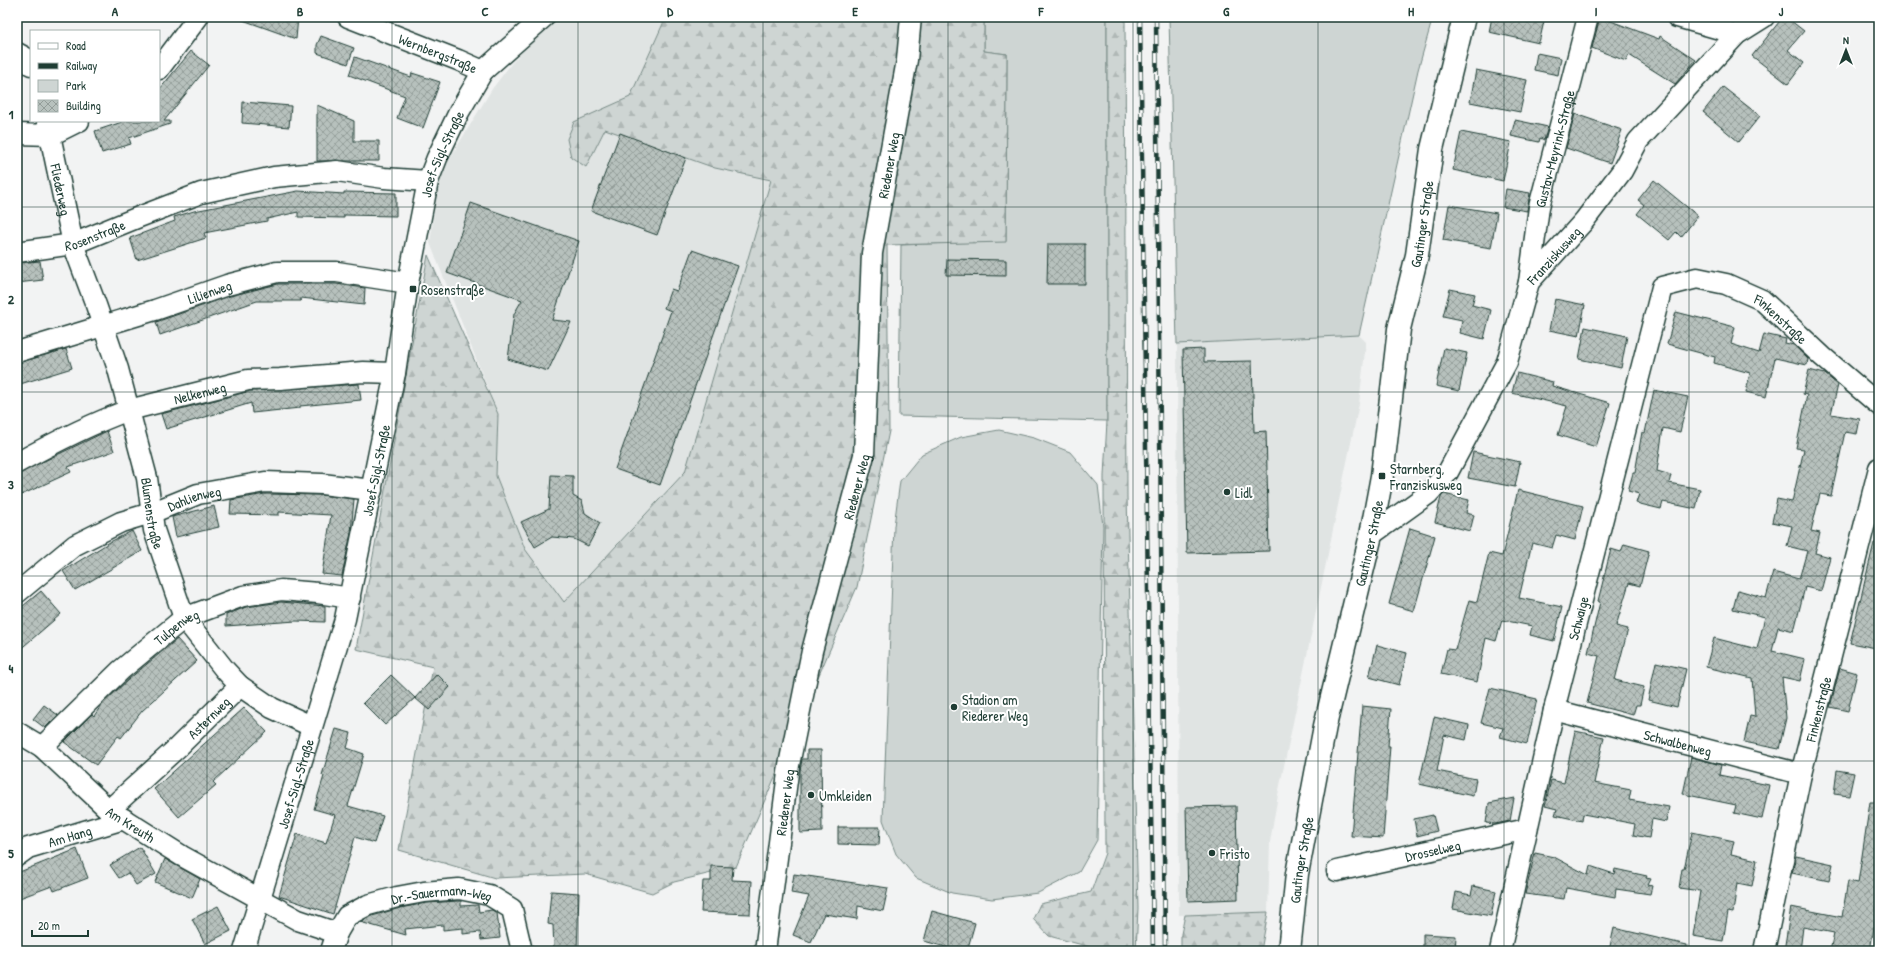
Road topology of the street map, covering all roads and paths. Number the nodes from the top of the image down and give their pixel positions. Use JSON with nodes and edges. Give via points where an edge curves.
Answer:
{"nodes":[{"id":1,"x":198,"y":17,"type":"edge"},
{"id":2,"x":348,"y":17,"type":"edge"},
{"id":3,"x":544,"y":17,"type":"edge"},
{"id":4,"x":911,"y":17,"type":"edge"},
{"id":5,"x":1464,"y":17,"type":"edge"},
{"id":6,"x":1588,"y":17,"type":"edge"},
{"id":7,"x":1677,"y":17,"type":"edge"},
{"id":8,"x":1764,"y":17,"type":"edge"},
{"id":9,"x":1737,"y":34,"type":"junction"},
{"id":10,"x":17,"y":53,"type":"edge"},
{"id":11,"x":30,"y":60,"type":"edge"},
{"id":12,"x":160,"y":68,"type":"edge"},
{"id":13,"x":483,"y":71,"type":"junction"},
{"id":14,"x":75,"y":122,"type":"edge"},
{"id":15,"x":49,"y":128,"type":"edge"},
{"id":16,"x":17,"y":134,"type":"edge"},
{"id":17,"x":428,"y":181,"type":"junction"},
{"id":18,"x":73,"y":244,"type":"junction"},
{"id":19,"x":17,"y":252,"type":"edge"},
{"id":20,"x":1529,"y":282,"type":"junction"},
{"id":21,"x":408,"y":283,"type":"junction"},
{"id":22,"x":1662,"y":287,"type":"joint"},
{"id":23,"x":103,"y":326,"type":"junction"},
{"id":24,"x":17,"y":352,"type":"edge"},
{"id":25,"x":395,"y":373,"type":"junction"},
{"id":26,"x":1879,"y":406,"type":"edge"},
{"id":27,"x":129,"y":410,"type":"junction"},
{"id":28,"x":17,"y":462,"type":"edge"},
{"id":29,"x":1879,"y":468,"type":"edge"},
{"id":30,"x":372,"y":490,"type":"junction"},
{"id":31,"x":151,"y":513,"type":"junction"},
{"id":32,"x":1371,"y":535,"type":"junction"},
{"id":33,"x":17,"y":593,"type":"edge"},
{"id":34,"x":350,"y":598,"type":"junction"},
{"id":35,"x":184,"y":618,"type":"junction"},
{"id":36,"x":240,"y":686,"type":"junction"},
{"id":37,"x":1554,"y":710,"type":"junction"},
{"id":38,"x":311,"y":726,"type":"junction"},
{"id":39,"x":17,"y":732,"type":"edge"},
{"id":40,"x":42,"y":747,"type":"junction"},
{"id":41,"x":1801,"y":774,"type":"junction"},
{"id":42,"x":116,"y":814,"type":"junction"},
{"id":43,"x":1528,"y":829,"type":"junction"},
{"id":44,"x":17,"y":856,"type":"edge"},
{"id":45,"x":1337,"y":871,"type":"dead end"},
{"id":46,"x":259,"y":897,"type":"junction"},
{"id":47,"x":334,"y":942,"type":"edge"},
{"id":48,"x":244,"y":951,"type":"edge"},
{"id":49,"x":522,"y":951,"type":"edge"},
{"id":50,"x":765,"y":951,"type":"edge"},
{"id":51,"x":1289,"y":951,"type":"edge"},
{"id":52,"x":1500,"y":951,"type":"edge"},
{"id":53,"x":1764,"y":951,"type":"edge"}],
"edges":[{"from":1,"to":12,"type":"street"},
{"from":2,"to":13,"type":"street","name":"Wernbergstraße"},
{"from":3,"to":13,"type":"street","name":"Josef-Sigl-Straße"},
{"from":4,"to":50,"type":"street","name":"Riedener Weg","via":[[907,60],[872,253],[864,455],[812,651],[789,765]]},
{"from":5,"to":32,"type":"main road","name":"Gautinger Straße","via":[[1432,149],[1417,255],[1399,329],[1382,476]]},
{"from":6,"to":20,"type":"street","name":"Gustav-Meyrink-Straße","via":[[1539,207]]},
{"from":7,"to":9,"type":"street"},
{"from":8,"to":9,"type":"street","name":"Franziskusweg"},
{"from":9,"to":20,"type":"street","name":"Franziskusweg","via":[[1638,141],[1622,171],[1584,221]]},
{"from":10,"to":11,"type":"street"},
{"from":13,"to":17,"type":"street","name":"Josef-Sigl-Straße","via":[[459,112]]},
{"from":14,"to":15,"type":"street"},
{"from":15,"to":16,"type":"street"},
{"from":15,"to":18,"type":"street","name":"Fliederweg"},
{"from":17,"to":18,"type":"street","name":"Rosenstraße","via":[[337,171],[274,177],[201,193]]},
{"from":17,"to":21,"type":"street","name":"Josef-Sigl-Straße"},
{"from":18,"to":19,"type":"street","name":"Rosenstraße"},
{"from":18,"to":23,"type":"street","name":"Blumenstraße"},
{"from":20,"to":32,"type":"street","name":"Franziskusweg","via":[[1507,362],[1448,472],[1428,494]]},
{"from":21,"to":23,"type":"street","name":"Lilienweg","via":[[338,272],[277,272],[226,285]]},
{"from":21,"to":25,"type":"street","name":"Josef-Sigl-Straße"},
{"from":22,"to":26,"type":"street","name":"Finkenstraße","via":[[1697,278],[1726,284],[1762,300]]},
{"from":22,"to":37,"type":"street","name":"Schwaige"},
{"from":23,"to":24,"type":"street","name":"Lilienweg"},
{"from":23,"to":27,"type":"street","name":"Blumenstraße"},
{"from":25,"to":27,"type":"street","name":"Nelkenweg","via":[[363,372],[248,380]]},
{"from":25,"to":30,"type":"street","name":"Josef-Sigl-Straße"},
{"from":27,"to":28,"type":"street","name":"Nelkenweg","via":[[51,444]]},
{"from":27,"to":31,"type":"street","name":"Blumenstraße","via":[[147,478]]},
{"from":29,"to":41,"type":"street","name":"Finkenstraße"},
{"from":30,"to":31,"type":"street","name":"Dahlienweg","via":[[322,484],[265,482],[198,494]]},
{"from":30,"to":34,"type":"street","name":"Josef-Sigl-Straße"},
{"from":31,"to":33,"type":"street","name":"Dahlienweg","via":[[121,522],[75,545]]},
{"from":31,"to":35,"type":"street","name":"Blumenstraße","via":[[154,530]]},
{"from":32,"to":51,"type":"main road","name":"Gautinger Straße","via":[[1325,726],[1297,874]]},
{"from":34,"to":35,"type":"street","name":"Tulpenweg","via":[[280,590],[243,596]]},
{"from":34,"to":38,"type":"street","name":"Josef-Sigl-Straße"},
{"from":35,"to":36,"type":"street","name":"Blumenstraße"},
{"from":35,"to":40,"type":"street","name":"Tulpenweg","via":[[121,670]]},
{"from":36,"to":38,"type":"street","name":"Blumenstraße","via":[[272,708]]},
{"from":36,"to":42,"type":"street","name":"Asternweg","via":[[177,748]]},
{"from":37,"to":41,"type":"street","name":"Schwalbenweg"},
{"from":37,"to":43,"type":"street","name":"Schwaige"},
{"from":38,"to":46,"type":"street","name":"Josef-Sigl-Straße"},
{"from":39,"to":40,"type":"street","name":"Am Kreuth"},
{"from":40,"to":42,"type":"street","name":"Am Kreuth"},
{"from":41,"to":53,"type":"street","name":"Finkenstraße"},
{"from":42,"to":44,"type":"street","name":"Am Hang","via":[[28,848]]},
{"from":42,"to":46,"type":"street","name":"Am Kreuth","via":[[182,856]]},
{"from":43,"to":45,"type":"street","name":"Drosselweg"},
{"from":43,"to":52,"type":"street","name":"Schwaige"},
{"from":46,"to":47,"type":"street","name":"Dr.-Sauermann-Weg"},
{"from":46,"to":48,"type":"street","name":"Josef-Sigl-Straße"},
{"from":47,"to":49,"type":"street","name":"Dr.-Sauermann-Weg","via":[[347,916],[368,905],[424,892],[459,889],[489,895],[512,909]]}]}
